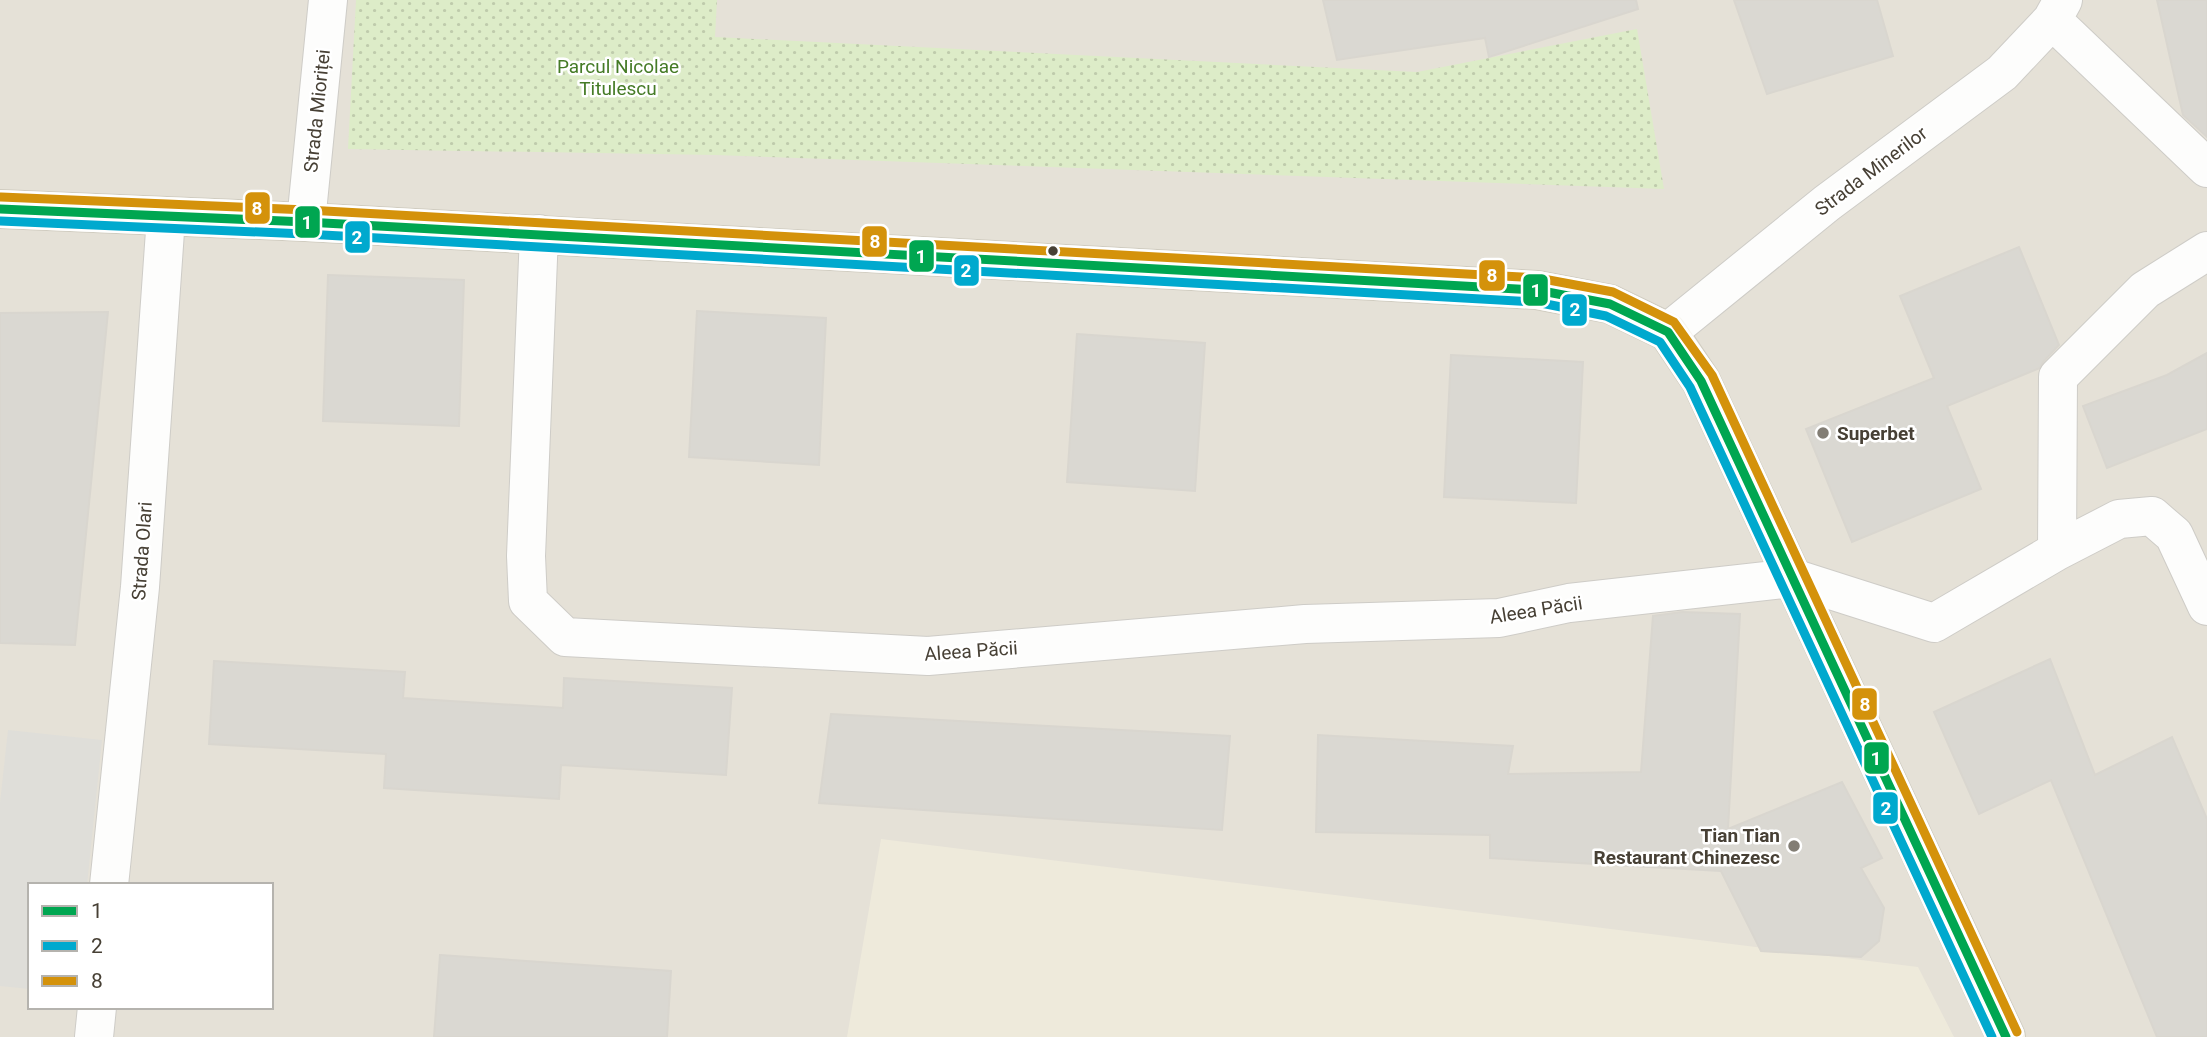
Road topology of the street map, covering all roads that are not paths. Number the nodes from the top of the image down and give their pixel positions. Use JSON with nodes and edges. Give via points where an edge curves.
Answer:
{"nodes":[{"id":1,"x":328,"y":0,"type":"edge"},
{"id":2,"x":2058,"y":10,"type":"edge"},
{"id":3,"x":2207,"y":168,"type":"edge"},
{"id":4,"x":0,"y":209,"type":"edge"},
{"id":5,"x":166,"y":217,"type":"junction"},
{"id":6,"x":306,"y":222,"type":"junction"},
{"id":7,"x":539,"y":234,"type":"junction"},
{"id":8,"x":2207,"y":251,"type":"edge"},
{"id":9,"x":1668,"y":332,"type":"junction"},
{"id":10,"x":2057,"y":551,"type":"junction"},
{"id":11,"x":1793,"y":578,"type":"junction"},
{"id":12,"x":2207,"y":606,"type":"edge"},
{"id":13,"x":109,"y":883,"type":"edge"},
{"id":14,"x":97,"y":1009,"type":"edge"},
{"id":15,"x":94,"y":1037,"type":"edge"},
{"id":16,"x":2006,"y":1037,"type":"edge"}],
"edges":[{"from":1,"to":6,"type":"street","name":"Strada Mioriței"},
{"from":2,"to":3,"type":"street"},
{"from":2,"to":9,"type":"street","name":"Strada Minerilor","via":[[2002,73],[1827,203]]},
{"from":4,"to":5,"type":"main road"},
{"from":5,"to":6,"type":"main road"},
{"from":5,"to":13,"type":"street","name":"Strada Olari","via":[[140,587]]},
{"from":6,"to":7,"type":"main road"},
{"from":7,"to":9,"type":"main road","via":[[1537,290],[1610,304]]},
{"from":7,"to":11,"type":"street","name":"Aleea Păcii","via":[[528,601],[565,637],[928,656],[1305,624],[1499,618],[1569,603]]},
{"from":8,"to":10,"type":"street","via":[[2146,290],[2059,377]]},
{"from":9,"to":11,"type":"main road","via":[[1701,381]]},
{"from":10,"to":11,"type":"street","via":[[1934,623]]},
{"from":10,"to":12,"type":"street","via":[[2119,519],[2152,516],[2174,535]]},
{"from":11,"to":16,"type":"main road"},
{"from":14,"to":15,"type":"street"}]}
